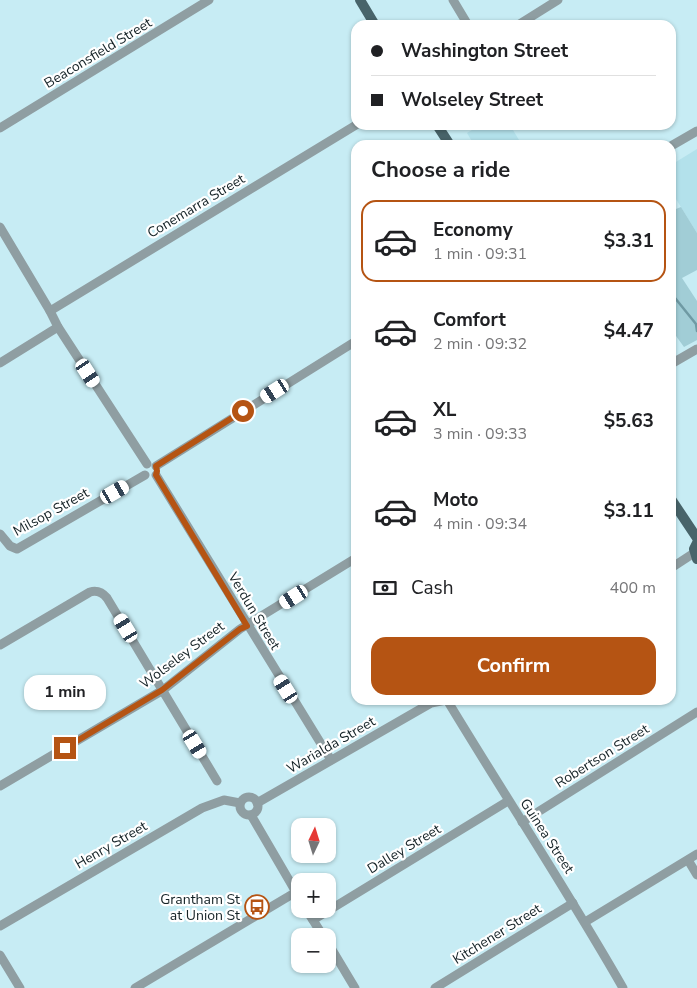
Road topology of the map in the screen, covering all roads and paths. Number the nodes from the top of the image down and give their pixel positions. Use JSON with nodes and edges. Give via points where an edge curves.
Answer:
{"nodes":[{"id":1,"x":209,"y":0,"type":"edge"},
{"id":2,"x":360,"y":0,"type":"edge"},
{"id":3,"x":453,"y":0,"type":"edge"},
{"id":4,"x":558,"y":0,"type":"edge"},
{"id":5,"x":372,"y":20,"type":"edge"},
{"id":6,"x":465,"y":20,"type":"edge"},
{"id":7,"x":526,"y":20,"type":"edge"},
{"id":8,"x":0,"y":128,"type":"edge"},
{"id":9,"x":351,"y":128,"type":"edge"},
{"id":10,"x":697,"y":131,"type":"edge"},
{"id":11,"x":676,"y":143,"type":"edge"},
{"id":12,"x":0,"y":228,"type":"edge"},
{"id":13,"x":50,"y":311,"type":"junction"},
{"id":14,"x":58,"y":327,"type":"junction"},
{"id":15,"x":351,"y":344,"type":"edge"},
{"id":16,"x":697,"y":349,"type":"edge"},
{"id":17,"x":676,"y":361,"type":"edge"},
{"id":18,"x":0,"y":364,"type":"edge"},
{"id":19,"x":153,"y":468,"type":"junction"},
{"id":20,"x":676,"y":506,"type":"edge"},
{"id":21,"x":0,"y":534,"type":"edge"},
{"id":22,"x":697,"y":538,"type":"edge"},
{"id":23,"x":697,"y":543,"type":"edge"},
{"id":24,"x":696,"y":556,"type":"edge"},
{"id":25,"x":351,"y":561,"type":"edge"},
{"id":26,"x":676,"y":566,"type":"edge"},
{"id":27,"x":247,"y":626,"type":"junction"},
{"id":28,"x":0,"y":645,"type":"edge"},
{"id":29,"x":162,"y":690,"type":"junction"},
{"id":30,"x":427,"y":705,"type":"edge"},
{"id":31,"x":450,"y":705,"type":"edge"},
{"id":32,"x":697,"y":712,"type":"edge"},
{"id":33,"x":331,"y":760,"type":"junction"},
{"id":34,"x":217,"y":781,"type":"dead end"},
{"id":35,"x":0,"y":786,"type":"edge"},
{"id":36,"x":508,"y":801,"type":"junction"},
{"id":37,"x":240,"y":803,"type":"junction"},
{"id":38,"x":257,"y":803,"type":"junction"},
{"id":39,"x":251,"y":815,"type":"junction"},
{"id":40,"x":522,"y":822,"type":"junction"},
{"id":41,"x":697,"y":854,"type":"edge"},
{"id":42,"x":688,"y":860,"type":"junction"},
{"id":43,"x":697,"y":876,"type":"edge"},
{"id":44,"x":291,"y":883,"type":"edge"},
{"id":45,"x":291,"y":899,"type":"edge"},
{"id":46,"x":573,"y":903,"type":"junction"},
{"id":47,"x":314,"y":920,"type":"joint"},
{"id":48,"x":585,"y":922,"type":"junction"},
{"id":49,"x":0,"y":926,"type":"edge"},
{"id":50,"x":319,"y":928,"type":"edge"},
{"id":51,"x":0,"y":954,"type":"edge"},
{"id":52,"x":336,"y":956,"type":"edge"},
{"id":53,"x":20,"y":988,"type":"edge"},
{"id":54,"x":135,"y":988,"type":"edge"},
{"id":55,"x":355,"y":988,"type":"edge"},
{"id":56,"x":435,"y":988,"type":"edge"},
{"id":57,"x":623,"y":988,"type":"edge"}],
"edges":[{"from":1,"to":8,"type":"street","name":"Beaconsfield Street"},
{"from":2,"to":5,"type":"main road"},
{"from":3,"to":6,"type":"street"},
{"from":4,"to":7,"type":"street"},
{"from":9,"to":13,"type":"street","name":"Conemarra Street"},
{"from":10,"to":11,"type":"street"},
{"from":12,"to":13,"type":"street","name":"Verdun Street"},
{"from":13,"to":14,"type":"street","name":"Verdun Street"},
{"from":14,"to":18,"type":"street"},
{"from":14,"to":19,"type":"street","name":"Verdun Street"},
{"from":15,"to":19,"type":"street"},
{"from":16,"to":17,"type":"street"},
{"from":19,"to":21,"type":"street","name":"Milsop Street","via":[[143,470],[145,475],[17,549]]},
{"from":19,"to":27,"type":"street","name":"Verdun Street"},
{"from":20,"to":22,"type":"main road"},
{"from":23,"to":24,"type":"main road","via":[[694,546]]},
{"from":24,"to":26,"type":"street"},
{"from":25,"to":27,"type":"street","name":"Wolseley Street"},
{"from":27,"to":29,"type":"street","name":"Wolseley Street"},
{"from":27,"to":33,"type":"street","name":"Verdun Street"},
{"from":28,"to":29,"type":"street","via":[[90,592],[99,592],[107,598]]},
{"from":29,"to":34,"type":"street"},
{"from":29,"to":35,"type":"street","name":"Wolseley Street"},
{"from":30,"to":33,"type":"street","name":"Warialda Street"},
{"from":31,"to":36,"type":"street","name":"Guinea Street"},
{"from":32,"to":40,"type":"street","name":"Robertson Street"},
{"from":33,"to":38,"type":"street","name":"Warialda Street"},
{"from":36,"to":40,"type":"street","name":"Guinea Street"},
{"from":36,"to":47,"type":"street","name":"Dalley Street"},
{"from":37,"to":38,"type":"street","via":[[249,798]]},
{"from":37,"to":39,"type":"street","via":[[243,813]]},
{"from":37,"to":49,"type":"street","name":"Henry Street","via":[[220,801],[202,808]]},
{"from":38,"to":39,"type":"street","via":[[257,810]]},
{"from":39,"to":44,"type":"street"},
{"from":40,"to":46,"type":"street","name":"Guinea Street"},
{"from":41,"to":42,"type":"street"},
{"from":42,"to":43,"type":"street"},
{"from":42,"to":48,"type":"street"},
{"from":45,"to":54,"type":"street"},
{"from":46,"to":48,"type":"street","name":"Guinea Street"},
{"from":46,"to":56,"type":"street","name":"Kitchener Street"},
{"from":47,"to":50,"type":"street"},
{"from":48,"to":57,"type":"street","name":"Guinea Street"},
{"from":51,"to":53,"type":"street"},
{"from":52,"to":55,"type":"street"}]}
